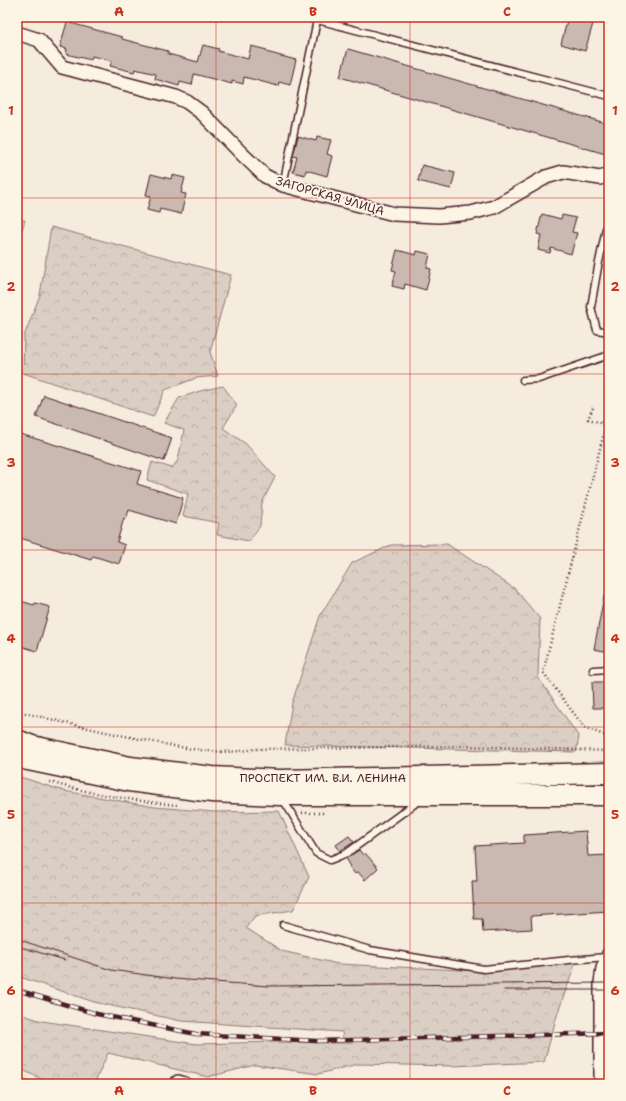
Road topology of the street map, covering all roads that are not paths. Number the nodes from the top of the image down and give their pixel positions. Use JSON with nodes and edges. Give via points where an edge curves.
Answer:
{"nodes":[{"id":1,"x":306,"y":17,"type":"edge"},
{"id":2,"x":317,"y":20,"type":"junction"},
{"id":3,"x":17,"y":33,"type":"edge"},
{"id":4,"x":609,"y":96,"type":"edge"},
{"id":5,"x":609,"y":175,"type":"edge"},
{"id":6,"x":283,"y":184,"type":"junction"},
{"id":7,"x":609,"y":214,"type":"edge"},
{"id":8,"x":609,"y":332,"type":"edge"},
{"id":9,"x":609,"y":356,"type":"edge"},
{"id":10,"x":523,"y":380,"type":"dead end"},
{"id":11,"x":609,"y":669,"type":"edge"},
{"id":12,"x":593,"y":670,"type":"dead end"},
{"id":13,"x":17,"y":740,"type":"edge"},
{"id":14,"x":17,"y":756,"type":"edge"},
{"id":15,"x":609,"y":773,"type":"edge"},
{"id":16,"x":280,"y":795,"type":"junction"},
{"id":17,"x":428,"y":795,"type":"junction"},
{"id":18,"x":609,"y":795,"type":"edge"},
{"id":19,"x":283,"y":925,"type":"dead end"},
{"id":20,"x":608,"y":956,"type":"edge"},
{"id":21,"x":178,"y":1084,"type":"edge"},
{"id":22,"x":185,"y":1084,"type":"edge"},
{"id":23,"x":601,"y":1084,"type":"edge"}],
"edges":[{"from":1,"to":2,"type":"lane"},
{"from":2,"to":4,"type":"lane"},
{"from":2,"to":6,"type":"lane"},
{"from":3,"to":6,"type":"street","name":"ЗАГОРСКАЯ УЛИЦА","via":[[39,40],[62,67],[187,102],[202,113],[265,176]]},
{"from":5,"to":6,"type":"street","name":"ЗАГОРСКАЯ УЛИЦА","via":[[600,178],[563,172],[546,177],[494,207],[471,213],[440,216],[394,214]]},
{"from":7,"to":8,"type":"lane","via":[[591,307],[597,330]]},
{"from":9,"to":10,"type":"lane","via":[[539,379]]},
{"from":11,"to":12,"type":"lane"},
{"from":13,"to":15,"type":"main road","name":"ПРОСПЕКТ ИМ. В.И. ЛЕНИНА","via":[[32,746],[130,767],[212,777],[280,780]]},
{"from":14,"to":16,"type":"main road","name":"ПРОСПЕКТ ИМ. В.И. ЛЕНИНА","via":[[129,781],[212,792]]},
{"from":16,"to":17,"type":"main road","name":"ПРОСПЕКТ ИМ. В.И. ЛЕНИНА"},
{"from":16,"to":17,"type":"lane","via":[[316,853],[330,860],[347,853]]},
{"from":17,"to":18,"type":"main road","name":"ПРОСПЕКТ ИМ. В.И. ЛЕНИНА"},
{"from":19,"to":20,"type":"lane","via":[[370,950],[484,968]]},
{"from":20,"to":23,"type":"street","via":[[601,984]]},
{"from":21,"to":22,"type":"street"}]}
